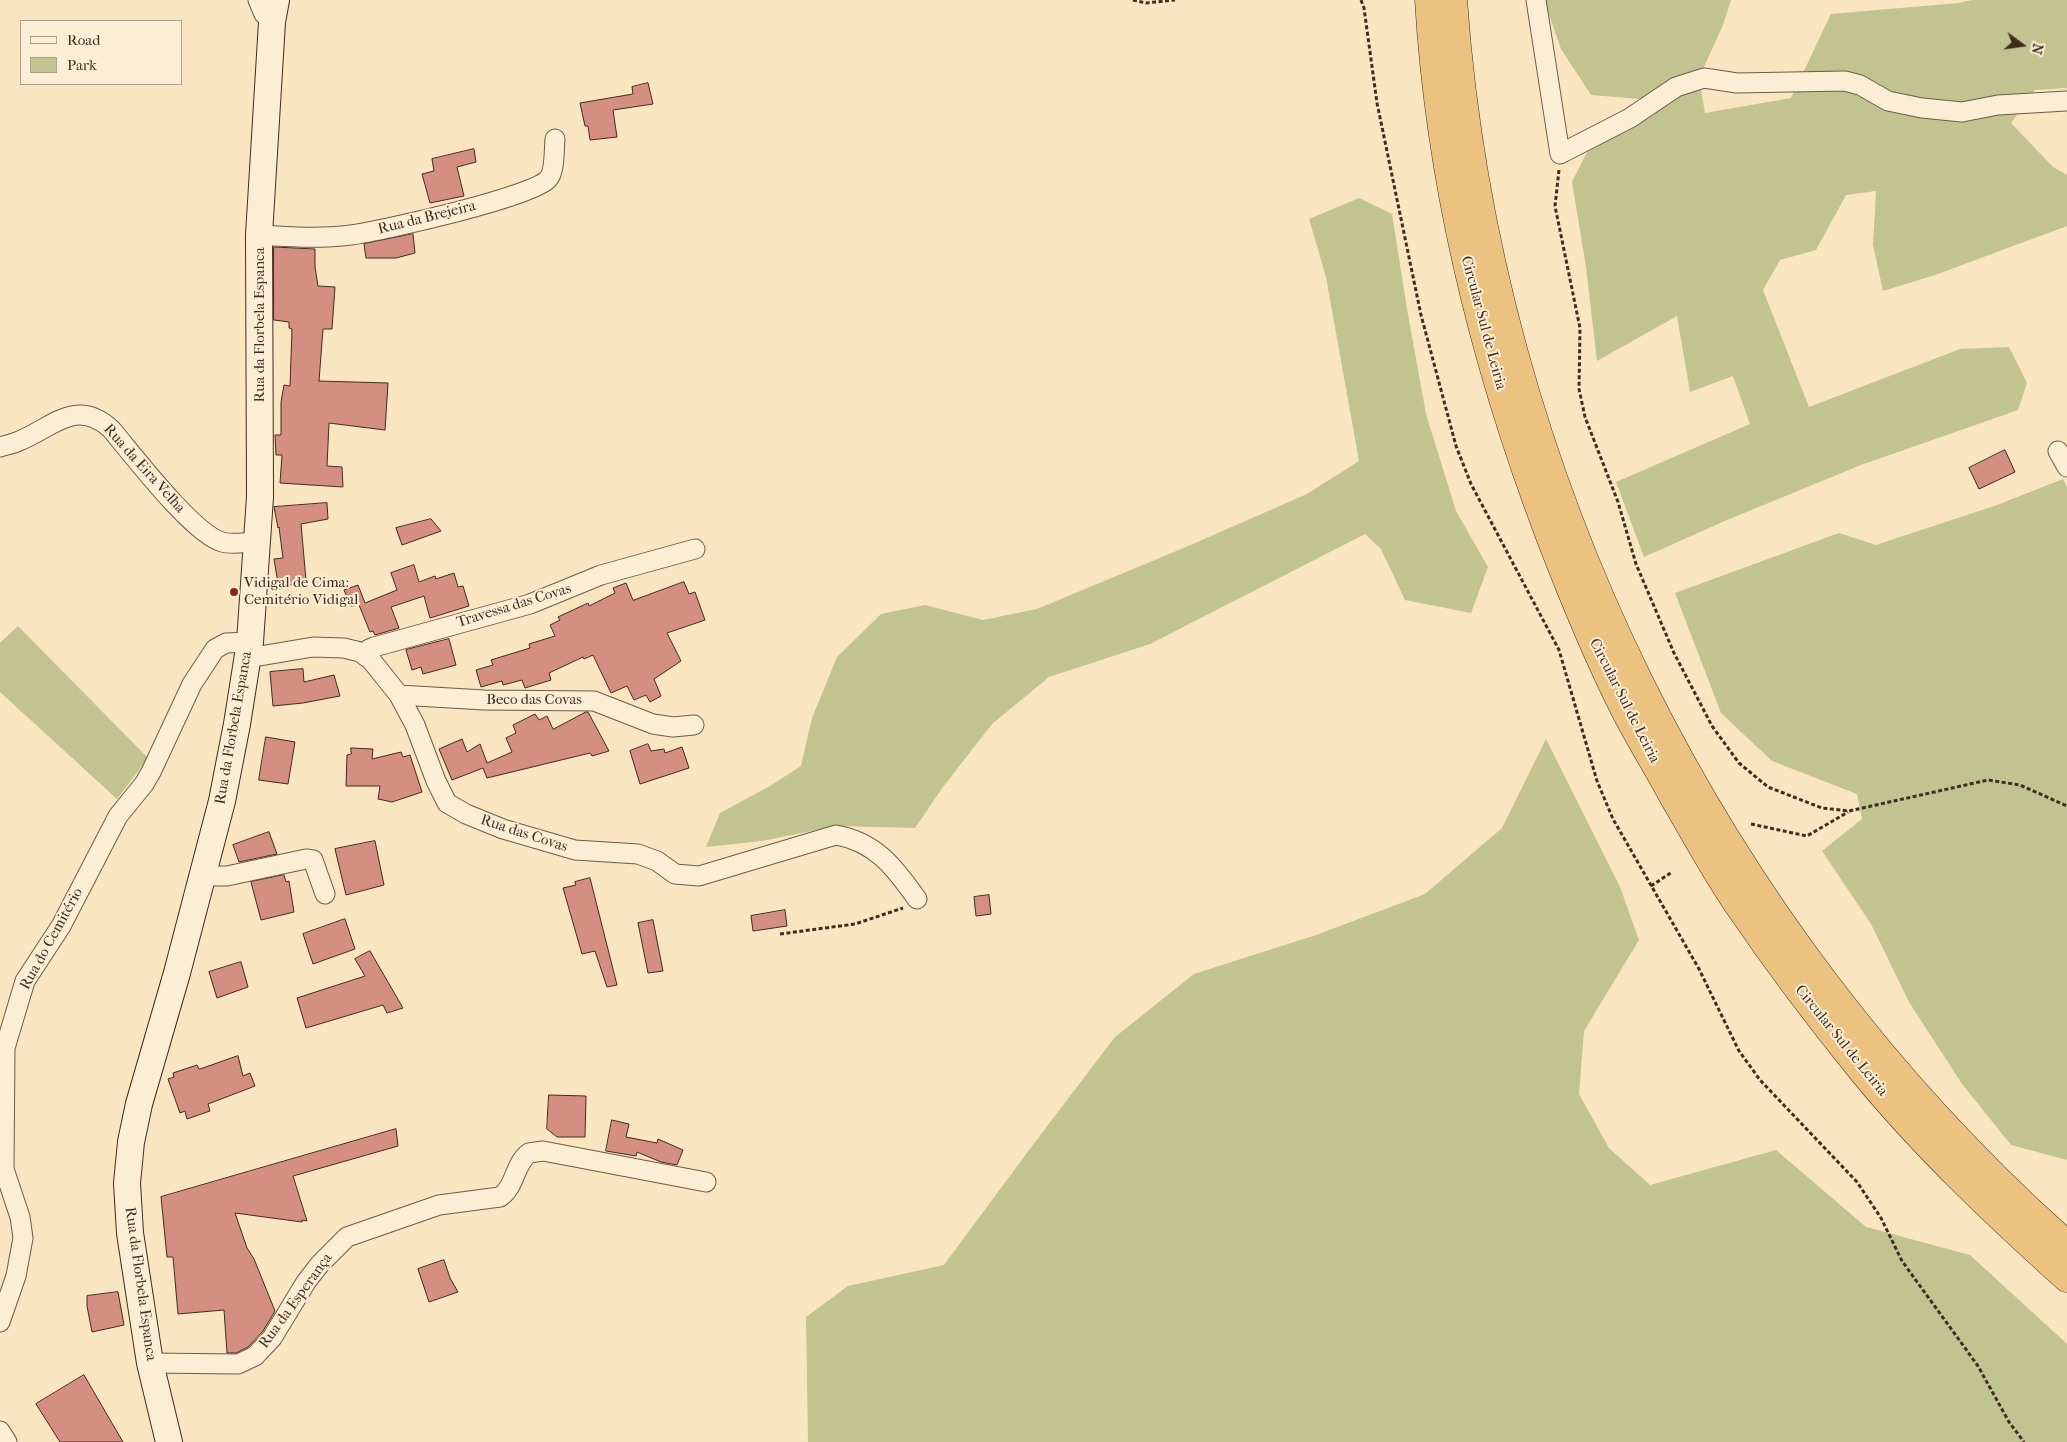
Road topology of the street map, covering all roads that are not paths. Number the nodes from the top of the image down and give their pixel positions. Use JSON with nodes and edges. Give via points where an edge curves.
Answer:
{"nodes":[{"id":1,"x":258,"y":0,"type":"edge"},
{"id":2,"x":1429,"y":0,"type":"edge"},
{"id":3,"x":1453,"y":0,"type":"edge"},
{"id":4,"x":1536,"y":0,"type":"edge"},
{"id":5,"x":274,"y":11,"type":"edge"},
{"id":6,"x":2067,"y":101,"type":"edge"},
{"id":7,"x":555,"y":139,"type":"dead end"},
{"id":8,"x":260,"y":236,"type":"junction"},
{"id":9,"x":0,"y":447,"type":"edge"},
{"id":10,"x":257,"y":542,"type":"junction"},
{"id":11,"x":695,"y":550,"type":"dead end"},
{"id":12,"x":249,"y":650,"type":"junction"},
{"id":13,"x":365,"y":656,"type":"junction"},
{"id":14,"x":399,"y":695,"type":"junction"},
{"id":15,"x":694,"y":725,"type":"dead end"},
{"id":16,"x":203,"y":873,"type":"junction"},
{"id":17,"x":325,"y":894,"type":"dead end"},
{"id":18,"x":917,"y":899,"type":"road end"},
{"id":19,"x":706,"y":1182,"type":"dead end"},
{"id":20,"x":2067,"y":1245,"type":"edge"},
{"id":21,"x":2067,"y":1278,"type":"edge"},
{"id":22,"x":0,"y":1322,"type":"edge"},
{"id":23,"x":150,"y":1363,"type":"junction"},
{"id":24,"x":0,"y":1431,"type":"edge"},
{"id":25,"x":7,"y":1442,"type":"edge"},
{"id":26,"x":169,"y":1442,"type":"edge"}],
"edges":[{"from":1,"to":5,"type":"street","via":[[264,14]]},
{"from":2,"to":21,"type":"highway","name":"Circular Sul de Leiria","via":[[1434,67],[1448,159],[1465,258],[1482,326],[1532,488],[1572,593],[1627,714],[1728,888],[1805,999],[1867,1076],[1934,1151],[2013,1230]]},
{"from":3,"to":20,"type":"highway","name":"Circular Sul de Leiria","via":[[1474,179],[1494,276],[1526,396],[1556,488],[1596,591],[1642,691],[1748,876],[1817,973],[1911,1090],[2028,1211]]},
{"from":4,"to":6,"type":"street","via":[[1560,154],[1630,118],[1676,87],[1704,78],[1737,83],[1845,81],[1860,85],[1888,101],[1962,112],[1998,105]]},
{"from":5,"to":8,"type":"street","name":"Rua da Florbela Espanca"},
{"from":7,"to":8,"type":"street","name":"Rua da Brejeira","via":[[551,177],[538,187],[515,196],[359,234],[302,238]]},
{"from":8,"to":10,"type":"street","name":"Rua da Florbela Espanca"},
{"from":9,"to":10,"type":"street","name":"Rua da Eira Velha","via":[[70,415],[90,418],[111,429],[182,511],[206,533],[223,542]]},
{"from":10,"to":12,"type":"street","name":"Rua da Florbela Espanca"},
{"from":11,"to":13,"type":"street","name":"Travessa das Covas","via":[[601,576],[530,604],[374,647],[368,649]]},
{"from":12,"to":13,"type":"street","name":"Rua das Covas","via":[[329,646]]},
{"from":12,"to":16,"type":"street","name":"Rua da Florbela Espanca","via":[[224,791]]},
{"from":12,"to":22,"type":"street","name":"Rua do Cemitério","via":[[226,643],[216,649],[208,660],[192,684],[151,772],[118,816],[61,926],[25,982],[5,1048],[3,1142],[4,1169],[21,1222],[23,1244]]},
{"from":13,"to":14,"type":"street","name":"Rua das Covas"},
{"from":14,"to":15,"type":"street","name":"Beco das Covas","via":[[594,701],[653,724],[673,727]]},
{"from":14,"to":18,"type":"street","name":"Rua das Covas","via":[[447,803],[503,829],[574,850],[638,854],[658,860],[675,874],[699,876],[828,837],[845,836],[875,850],[897,870]]},
{"from":16,"to":17,"type":"street","via":[[227,876],[313,860]]},
{"from":16,"to":23,"type":"street","name":"Rua da Florbela Espanca","via":[[131,1142],[127,1183],[130,1233]]},
{"from":19,"to":23,"type":"street","name":"Rua da Esperança","via":[[562,1154],[529,1153],[518,1165],[506,1193],[500,1197],[439,1205],[346,1236],[306,1282],[272,1338],[255,1356],[238,1364]]},
{"from":23,"to":26,"type":"street","name":"Rua da Florbela Espanca"},
{"from":24,"to":25,"type":"street"}]}
